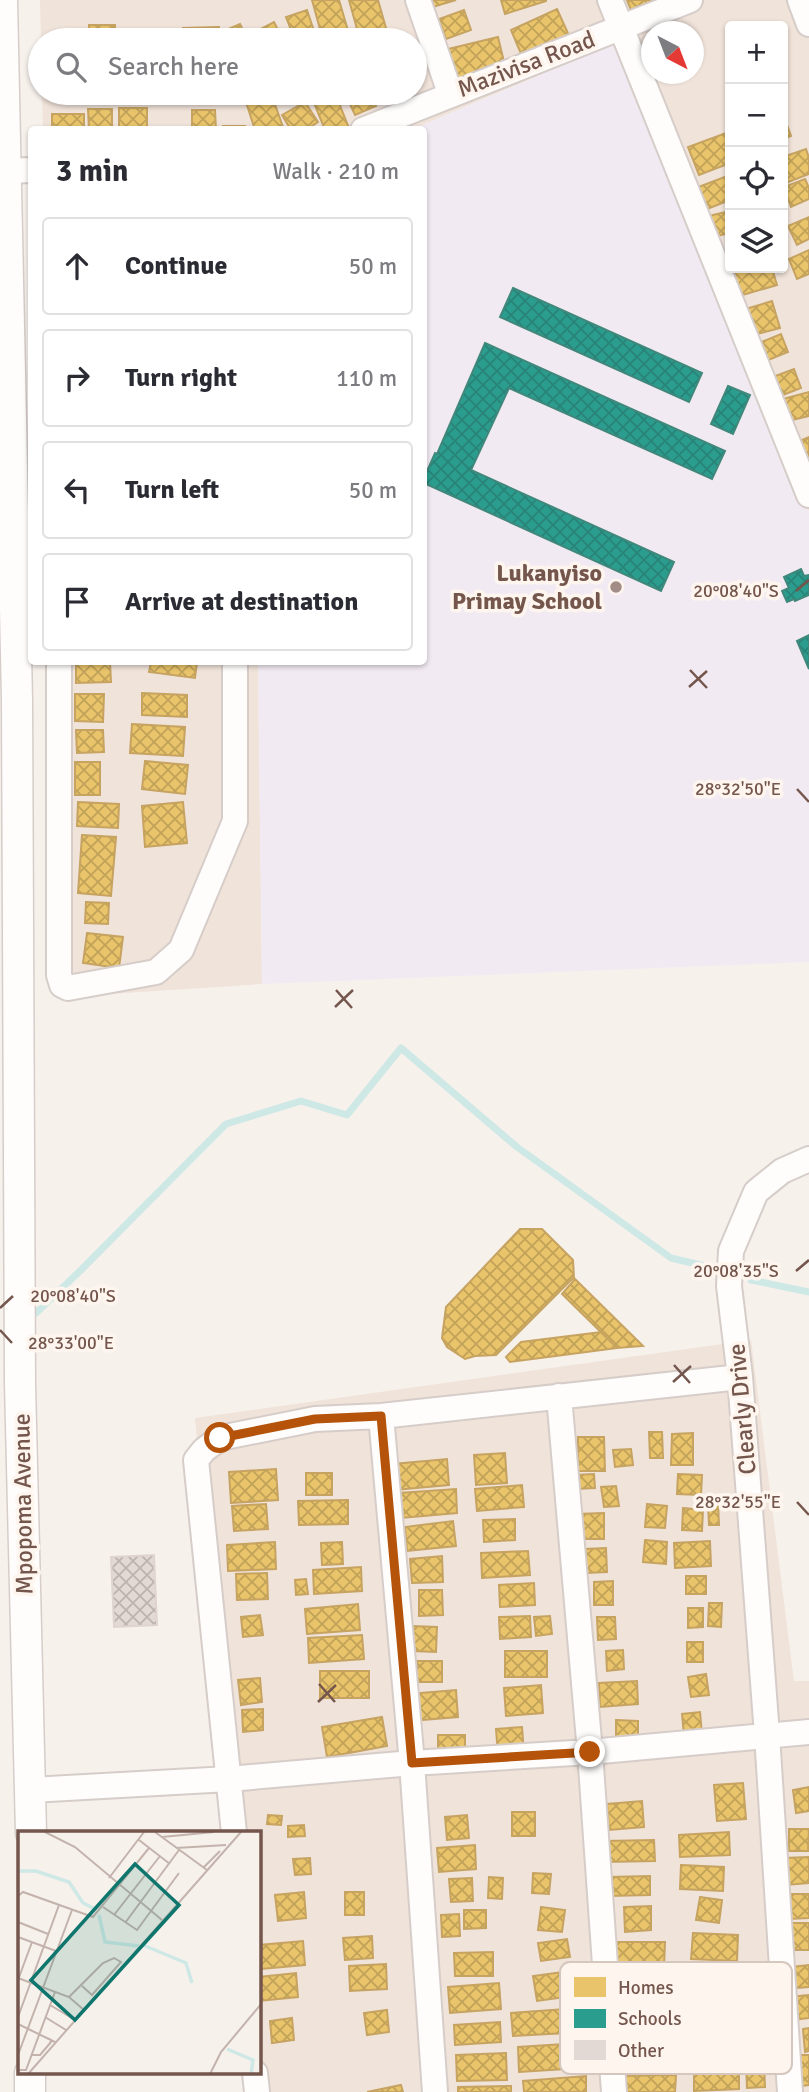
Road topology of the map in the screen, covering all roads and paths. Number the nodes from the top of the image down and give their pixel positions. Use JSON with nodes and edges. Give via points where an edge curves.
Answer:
{"nodes":[{"id":1,"x":2,"y":0,"type":"edge"},
{"id":2,"x":418,"y":0,"type":"edge"},
{"id":3,"x":610,"y":0,"type":"edge"},
{"id":4,"x":690,"y":0,"type":"edge"},
{"id":5,"x":800,"y":0,"type":"edge"},
{"id":6,"x":809,"y":24,"type":"edge"},
{"id":7,"x":622,"y":28,"type":"junction"},
{"id":8,"x":450,"y":93,"type":"junction"},
{"id":9,"x":427,"y":103,"type":"edge"},
{"id":10,"x":422,"y":105,"type":"edge"},
{"id":11,"x":372,"y":126,"type":"edge"},
{"id":12,"x":19,"y":171,"type":"edge"},
{"id":13,"x":809,"y":495,"type":"edge"},
{"id":14,"x":59,"y":665,"type":"edge"},
{"id":15,"x":235,"y":665,"type":"edge"},
{"id":16,"x":809,"y":1159,"type":"edge"},
{"id":17,"x":740,"y":1377,"type":"junction"},
{"id":18,"x":559,"y":1396,"type":"junction"},
{"id":19,"x":381,"y":1416,"type":"junction"},
{"id":20,"x":809,"y":1732,"type":"edge"},
{"id":21,"x":767,"y":1735,"type":"junction"},
{"id":22,"x":590,"y":1752,"type":"junction"},
{"id":23,"x":412,"y":1763,"type":"junction"},
{"id":24,"x":229,"y":1779,"type":"junction"},
{"id":25,"x":31,"y":1790,"type":"junction"},
{"id":26,"x":31,"y":1831,"type":"edge"},
{"id":27,"x":234,"y":1831,"type":"edge"},
{"id":28,"x":605,"y":1962,"type":"edge"},
{"id":29,"x":782,"y":1962,"type":"edge"},
{"id":30,"x":30,"y":2074,"type":"edge"},
{"id":31,"x":255,"y":2074,"type":"edge"},
{"id":32,"x":613,"y":2074,"type":"edge"},
{"id":33,"x":789,"y":2074,"type":"edge"},
{"id":34,"x":30,"y":2092,"type":"edge"},
{"id":35,"x":257,"y":2092,"type":"edge"},
{"id":36,"x":435,"y":2092,"type":"edge"},
{"id":37,"x":614,"y":2092,"type":"edge"},
{"id":38,"x":790,"y":2092,"type":"edge"}],
"edges":[{"from":1,"to":12,"type":"street","name":"Mpopoma Avenue"},
{"from":2,"to":8,"type":"street"},
{"from":3,"to":7,"type":"street"},
{"from":4,"to":7,"type":"street","name":"Mazivisa Road"},
{"from":5,"to":6,"type":"street"},
{"from":7,"to":8,"type":"street","name":"Mazivisa Road"},
{"from":7,"to":13,"type":"street"},
{"from":8,"to":9,"type":"street","name":"Mazivisa Road"},
{"from":10,"to":11,"type":"street","name":"Mazivisa Road"},
{"from":12,"to":25,"type":"street","name":"Mpopoma Avenue","via":[[20,1384]]},
{"from":14,"to":15,"type":"street","via":[[59,975],[68,988],[156,972],[181,950],[235,821]]},
{"from":16,"to":17,"type":"street","name":"Clearly Drive","via":[[782,1171],[756,1192],[731,1251],[729,1286]]},
{"from":17,"to":18,"type":"street"},
{"from":17,"to":21,"type":"street","name":"Clearly Drive"},
{"from":18,"to":19,"type":"street"},
{"from":18,"to":22,"type":"street"},
{"from":19,"to":23,"type":"street"},
{"from":19,"to":24,"type":"street","via":[[315,1419],[220,1438],[196,1460]]},
{"from":20,"to":21,"type":"street"},
{"from":21,"to":22,"type":"street"},
{"from":21,"to":29,"type":"street","name":"Clearly Drive"},
{"from":22,"to":23,"type":"street"},
{"from":22,"to":28,"type":"street"},
{"from":23,"to":24,"type":"street"},
{"from":23,"to":36,"type":"street"},
{"from":24,"to":25,"type":"street"},
{"from":24,"to":27,"type":"street"},
{"from":25,"to":26,"type":"street","name":"Mpopoma Avenue"},
{"from":30,"to":34,"type":"street"},
{"from":31,"to":35,"type":"street"},
{"from":32,"to":37,"type":"street"},
{"from":33,"to":38,"type":"street","name":"Clearly Drive"}]}
